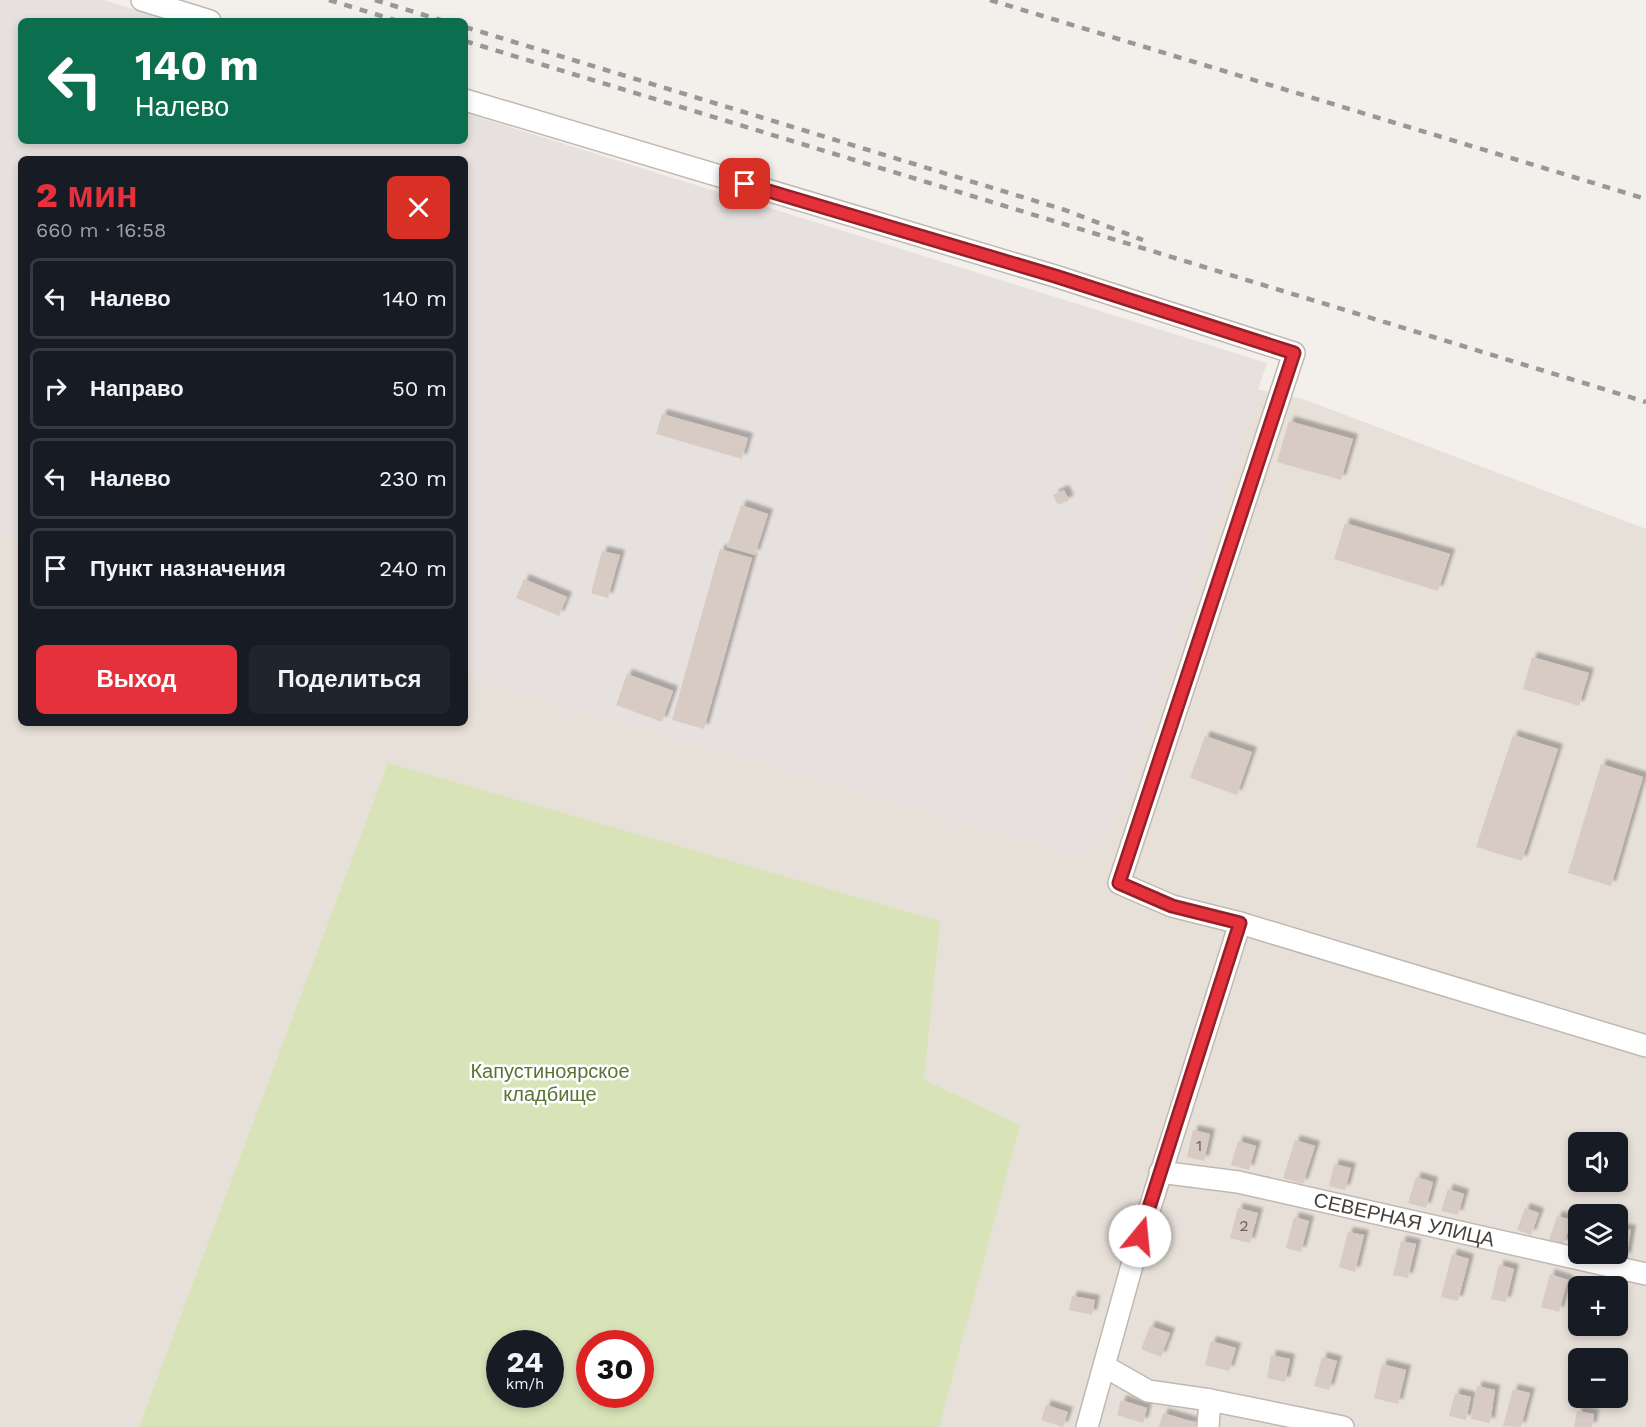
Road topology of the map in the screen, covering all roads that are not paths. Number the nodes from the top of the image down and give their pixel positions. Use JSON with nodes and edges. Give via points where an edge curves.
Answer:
{"nodes":[{"id":1,"x":142,"y":0,"type":"edge"},
{"id":2,"x":200,"y":18,"type":"edge"},
{"id":3,"x":468,"y":101,"type":"edge"},
{"id":4,"x":1240,"y":923,"type":"junction"},
{"id":5,"x":1646,"y":1046,"type":"edge"},
{"id":6,"x":1160,"y":1172,"type":"junction"},
{"id":7,"x":1646,"y":1274,"type":"edge"},
{"id":8,"x":1104,"y":1366,"type":"junction"},
{"id":9,"x":1210,"y":1400,"type":"junction"},
{"id":10,"x":1086,"y":1427,"type":"edge"},
{"id":11,"x":1208,"y":1427,"type":"edge"},
{"id":12,"x":1343,"y":1427,"type":"edge"}],
"edges":[{"from":1,"to":2,"type":"street"},
{"from":3,"to":4,"type":"street","via":[[1055,276],[1294,353],[1119,883],[1172,906]]},
{"from":4,"to":5,"type":"street"},
{"from":4,"to":6,"type":"street"},
{"from":6,"to":7,"type":"street","name":"СЕВЕРНАЯ УЛИЦА","via":[[1238,1182]]},
{"from":6,"to":8,"type":"street"},
{"from":8,"to":9,"type":"street","via":[[1148,1391]]},
{"from":8,"to":10,"type":"street"},
{"from":9,"to":11,"type":"street"},
{"from":9,"to":12,"type":"street"}]}
